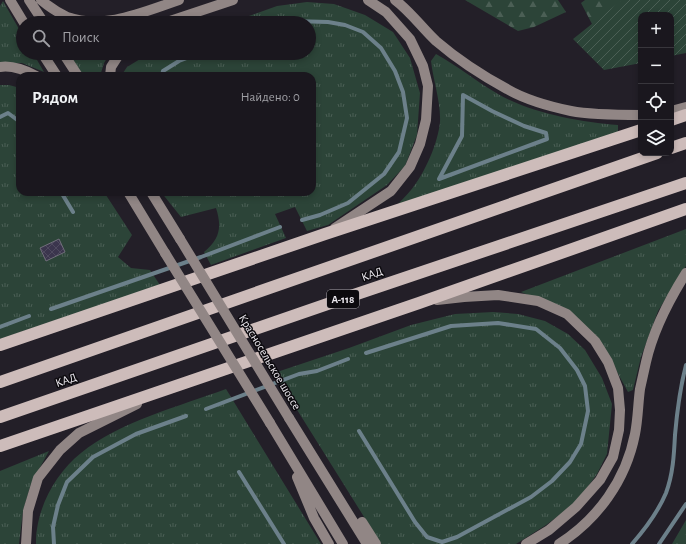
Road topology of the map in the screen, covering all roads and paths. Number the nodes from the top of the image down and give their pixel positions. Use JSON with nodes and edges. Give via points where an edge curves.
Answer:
{"nodes":[{"id":1,"x":10,"y":0,"type":"edge"},
{"id":2,"x":29,"y":0,"type":"edge"},
{"id":3,"x":41,"y":0,"type":"edge"},
{"id":4,"x":179,"y":0,"type":"edge"},
{"id":5,"x":233,"y":0,"type":"edge"},
{"id":6,"x":368,"y":0,"type":"edge"},
{"id":7,"x":395,"y":0,"type":"edge"},
{"id":8,"x":20,"y":16,"type":"edge"},
{"id":9,"x":39,"y":16,"type":"edge"},
{"id":10,"x":66,"y":16,"type":"edge"},
{"id":11,"x":128,"y":16,"type":"edge"},
{"id":12,"x":185,"y":16,"type":"edge"},
{"id":13,"x":47,"y":60,"type":"edge"},
{"id":14,"x":68,"y":60,"type":"edge"},
{"id":15,"x":116,"y":60,"type":"edge"},
{"id":16,"x":0,"y":67,"type":"edge"},
{"id":17,"x":29,"y":72,"type":"edge"},
{"id":18,"x":54,"y":72,"type":"edge"},
{"id":19,"x":75,"y":72,"type":"edge"},
{"id":20,"x":110,"y":72,"type":"edge"},
{"id":21,"x":686,"y":107,"type":"edge"},
{"id":22,"x":674,"y":110,"type":"edge"},
{"id":23,"x":638,"y":115,"type":"edge"},
{"id":24,"x":686,"y":115,"type":"edge"},
{"id":25,"x":674,"y":119,"type":"edge"},
{"id":26,"x":638,"y":131,"type":"edge"},
{"id":27,"x":686,"y":143,"type":"edge"},
{"id":28,"x":674,"y":147,"type":"edge"},
{"id":29,"x":648,"y":156,"type":"edge"},
{"id":30,"x":686,"y":183,"type":"edge"},
{"id":31,"x":130,"y":196,"type":"edge"},
{"id":32,"x":154,"y":196,"type":"edge"},
{"id":33,"x":686,"y":209,"type":"edge"},
{"id":34,"x":325,"y":234,"type":"junction"},
{"id":35,"x":686,"y":273,"type":"edge"},
{"id":36,"x":419,"y":303,"type":"junction"},
{"id":37,"x":0,"y":344,"type":"edge"},
{"id":38,"x":0,"y":382,"type":"edge"},
{"id":39,"x":186,"y":382,"type":"junction"},
{"id":40,"x":0,"y":417,"type":"edge"},
{"id":41,"x":0,"y":446,"type":"edge"},
{"id":42,"x":285,"y":448,"type":"junction"},
{"id":43,"x":313,"y":456,"type":"junction"},
{"id":44,"x":26,"y":544,"type":"edge"},
{"id":45,"x":329,"y":544,"type":"edge"},
{"id":46,"x":343,"y":544,"type":"edge"},
{"id":47,"x":367,"y":544,"type":"edge"},
{"id":48,"x":376,"y":544,"type":"edge"},
{"id":49,"x":526,"y":544,"type":"edge"},
{"id":50,"x":559,"y":544,"type":"edge"}],
"edges":[{"from":1,"to":8,"type":"main road"},
{"from":2,"to":9,"type":"main road"},
{"from":3,"to":10,"type":"main road"},
{"from":4,"to":11,"type":"main road"},
{"from":5,"to":12,"type":"main road"},
{"from":6,"to":34,"type":"main road","via":[[386,12],[410,39],[423,66],[428,86],[426,120],[420,144],[410,167],[391,191]]},
{"from":7,"to":23,"type":"main road","via":[[435,40],[508,90],[572,111]]},
{"from":13,"to":18,"type":"main road"},
{"from":14,"to":19,"type":"main road"},
{"from":15,"to":20,"type":"main road"},
{"from":16,"to":17,"type":"main road","via":[[24,69]]},
{"from":21,"to":22,"type":"main road"},
{"from":24,"to":25,"type":"highway"},
{"from":26,"to":34,"type":"highway"},
{"from":27,"to":28,"type":"highway"},
{"from":29,"to":38,"type":"highway","name":"КАД"},
{"from":30,"to":40,"type":"highway","name":"КАД","number":"А-118"},
{"from":31,"to":42,"type":"main road","bridge":true},
{"from":32,"to":43,"type":"main road","name":"Красносельское шоссе","bridge":true},
{"from":33,"to":36,"type":"highway"},
{"from":34,"to":37,"type":"highway"},
{"from":35,"to":50,"type":"main road","via":[[673,292],[646,360],[635,434],[625,468],[617,485],[603,504],[587,522]]},
{"from":36,"to":39,"type":"highway"},
{"from":36,"to":49,"type":"main road","via":[[498,295],[538,301],[566,314],[595,341],[608,362],[618,388],[620,410],[613,457],[600,480],[576,507],[549,530]]},
{"from":39,"to":41,"type":"highway"},
{"from":39,"to":44,"type":"main road","via":[[79,433],[60,450],[38,478],[28,511]]},
{"from":42,"to":45,"type":"main road","via":[[314,518]]},
{"from":42,"to":46,"type":"main road"},
{"from":43,"to":47,"type":"main road","name":"Красносельское шоссе"},
{"from":43,"to":48,"type":"main road","via":[[350,504]]}]}
